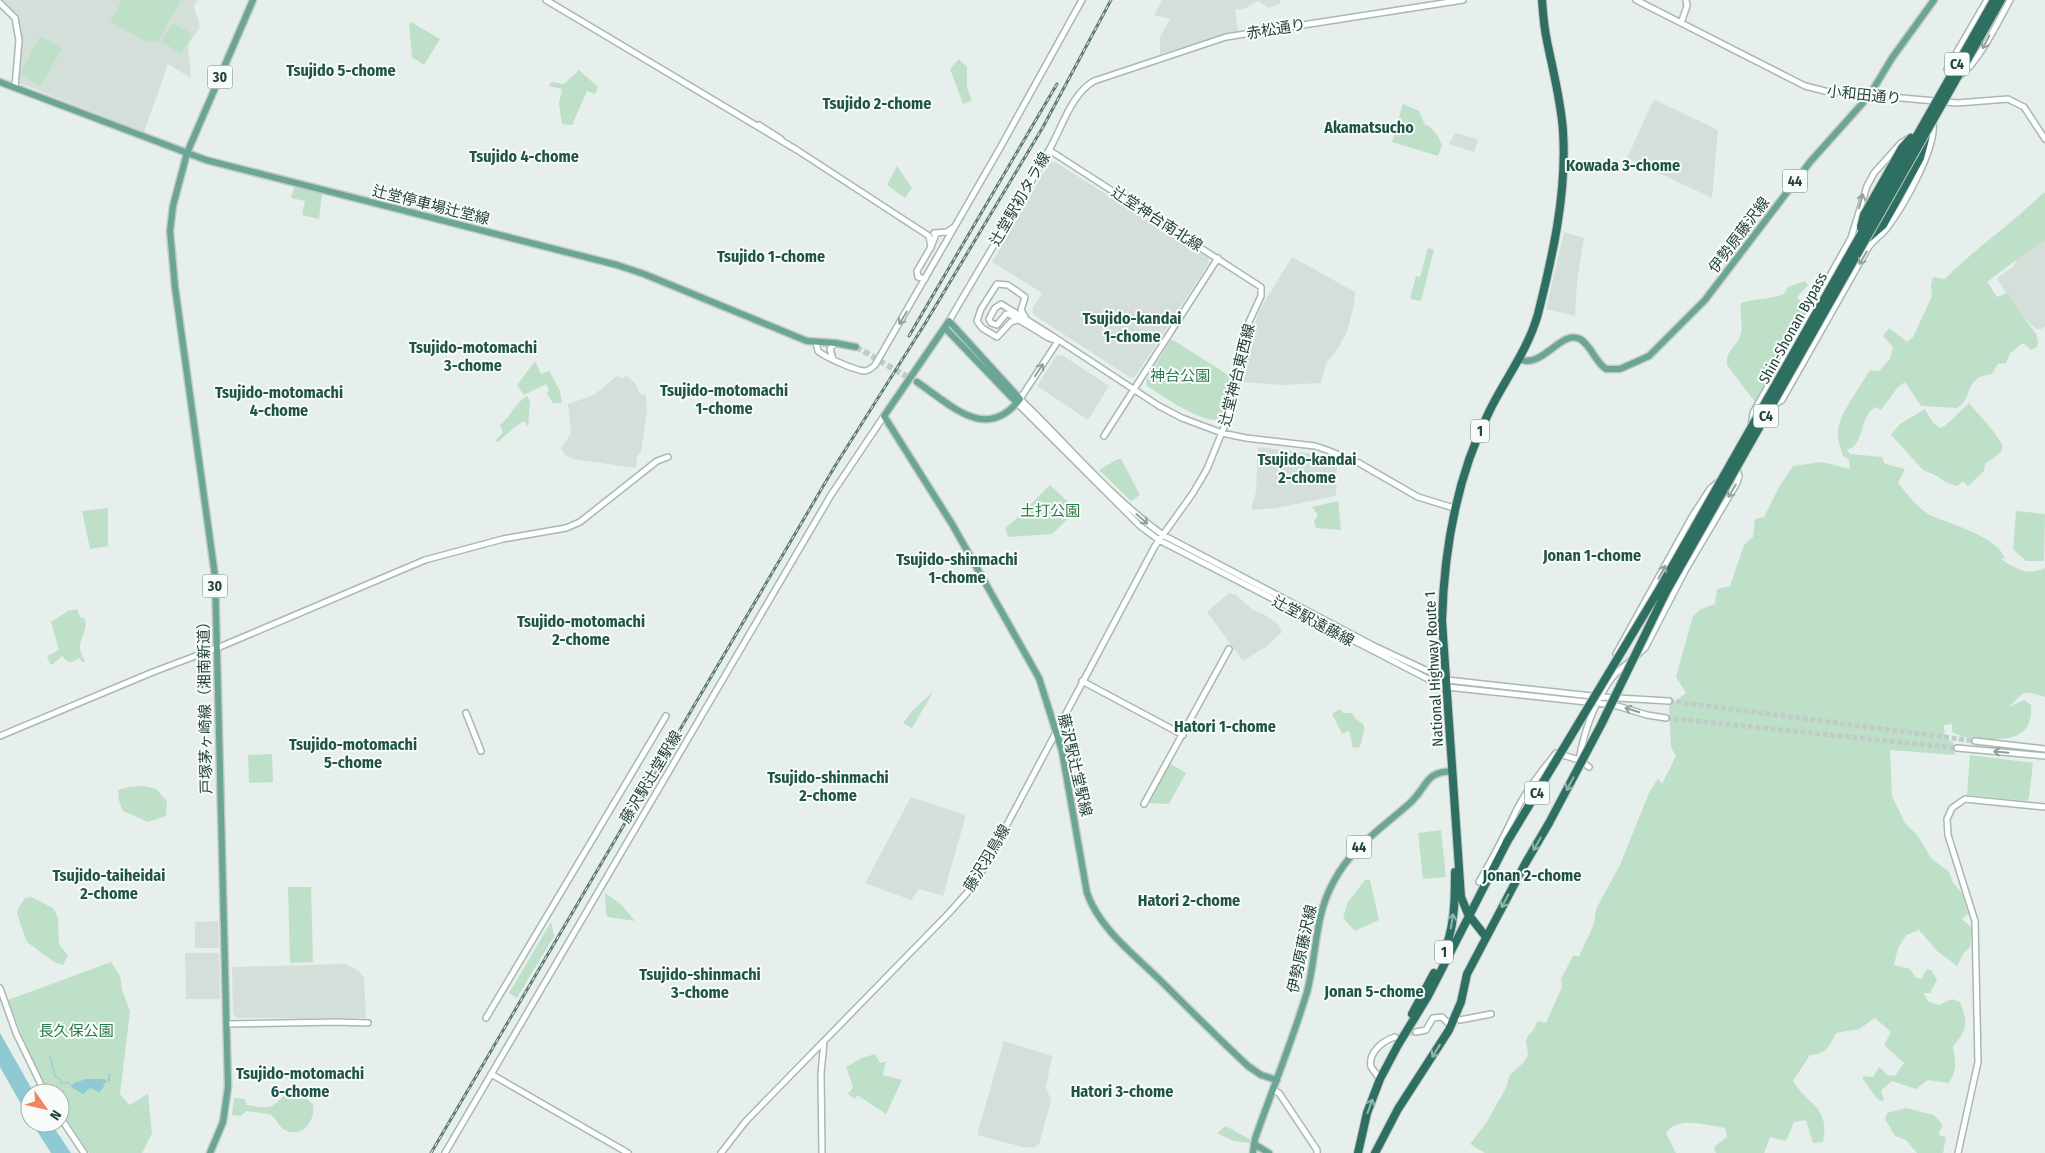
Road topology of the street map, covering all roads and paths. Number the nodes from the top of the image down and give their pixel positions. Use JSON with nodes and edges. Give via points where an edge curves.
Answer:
{"nodes":[{"id":1,"x":253,"y":0,"type":"edge"},
{"id":2,"x":546,"y":0,"type":"edge"},
{"id":3,"x":1082,"y":0,"type":"edge"},
{"id":4,"x":1463,"y":0,"type":"edge"},
{"id":5,"x":1542,"y":0,"type":"edge"},
{"id":6,"x":1636,"y":0,"type":"edge"},
{"id":7,"x":1686,"y":0,"type":"edge"},
{"id":8,"x":1934,"y":0,"type":"edge"},
{"id":9,"x":1986,"y":0,"type":"edge"},
{"id":10,"x":1994,"y":0,"type":"edge"},
{"id":11,"x":2001,"y":0,"type":"edge"},
{"id":12,"x":2010,"y":0,"type":"edge"},
{"id":13,"x":0,"y":3,"type":"edge"},
{"id":14,"x":1681,"y":23,"type":"junction"},
{"id":15,"x":1955,"y":54,"type":"junction"},
{"id":16,"x":1969,"y":69,"type":"junction"},
{"id":17,"x":1094,"y":81,"type":"joint"},
{"id":18,"x":0,"y":82,"type":"edge"},
{"id":19,"x":1951,"y":82,"type":"junction"},
{"id":20,"x":15,"y":87,"type":"junction"},
{"id":21,"x":1869,"y":96,"type":"junction"},
{"id":22,"x":1938,"y":104,"type":"junction"},
{"id":23,"x":1927,"y":127,"type":"junction"},
{"id":24,"x":2045,"y":139,"type":"edge"},
{"id":25,"x":1049,"y":150,"type":"junction"},
{"id":26,"x":187,"y":154,"type":"junction"},
{"id":27,"x":954,"y":227,"type":"junction"},
{"id":28,"x":926,"y":232,"type":"junction"},
{"id":29,"x":938,"y":233,"type":"junction"},
{"id":30,"x":948,"y":238,"type":"junction"},
{"id":31,"x":1862,"y":239,"type":"junction"},
{"id":32,"x":931,"y":247,"type":"junction"},
{"id":33,"x":1218,"y":258,"type":"junction"},
{"id":34,"x":925,"y":279,"type":"junction"},
{"id":35,"x":1262,"y":290,"type":"joint"},
{"id":36,"x":1026,"y":319,"type":"junction"},
{"id":37,"x":1018,"y":320,"type":"junction"},
{"id":38,"x":949,"y":321,"type":"junction"},
{"id":39,"x":945,"y":328,"type":"junction"},
{"id":40,"x":1058,"y":341,"type":"junction"},
{"id":41,"x":816,"y":342,"type":"junction"},
{"id":42,"x":835,"y":343,"type":"junction"},
{"id":43,"x":856,"y":347,"type":"tunnel mouth"},
{"id":44,"x":833,"y":359,"type":"junction"},
{"id":45,"x":1519,"y":359,"type":"junction"},
{"id":46,"x":917,"y":382,"type":"tunnel mouth"},
{"id":47,"x":1134,"y":390,"type":"junction"},
{"id":48,"x":1019,"y":401,"type":"junction"},
{"id":49,"x":1759,"y":402,"type":"junction"},
{"id":50,"x":1768,"y":408,"type":"junction"},
{"id":51,"x":884,"y":416,"type":"junction"},
{"id":52,"x":1222,"y":433,"type":"junction"},
{"id":53,"x":1104,"y":436,"type":"dead end"},
{"id":54,"x":668,"y":457,"type":"dead end"},
{"id":55,"x":1454,"y":508,"type":"junction"},
{"id":56,"x":1163,"y":535,"type":"junction"},
{"id":57,"x":1159,"y":540,"type":"junction"},
{"id":58,"x":217,"y":648,"type":"junction"},
{"id":59,"x":1229,"y":649,"type":"dead end"},
{"id":60,"x":1612,"y":678,"type":"junction"},
{"id":61,"x":1082,"y":681,"type":"junction"},
{"id":62,"x":1447,"y":684,"type":"junction"},
{"id":63,"x":1601,"y":697,"type":"junction"},
{"id":64,"x":1669,"y":701,"type":"tunnel mouth"},
{"id":65,"x":1597,"y":703,"type":"junction"},
{"id":66,"x":466,"y":713,"type":"dead end"},
{"id":67,"x":666,"y":716,"type":"dead end"},
{"id":68,"x":1666,"y":718,"type":"tunnel mouth"},
{"id":69,"x":1056,"y":729,"type":"junction"},
{"id":70,"x":1183,"y":735,"type":"junction"},
{"id":71,"x":0,"y":736,"type":"edge"},
{"id":72,"x":1976,"y":741,"type":"tunnel mouth"},
{"id":73,"x":1957,"y":748,"type":"tunnel mouth"},
{"id":74,"x":2045,"y":749,"type":"edge"},
{"id":75,"x":481,"y":751,"type":"dead end"},
{"id":76,"x":2045,"y":756,"type":"edge"},
{"id":77,"x":1579,"y":760,"type":"junction"},
{"id":78,"x":1589,"y":767,"type":"dead end"},
{"id":79,"x":1453,"y":771,"type":"junction"},
{"id":80,"x":1144,"y":804,"type":"dead end"},
{"id":81,"x":2045,"y":807,"type":"edge"},
{"id":82,"x":1458,"y":850,"type":"junction"},
{"id":83,"x":1479,"y":882,"type":"dead end"},
{"id":84,"x":1462,"y":889,"type":"junction"},
{"id":85,"x":1477,"y":896,"type":"junction"},
{"id":86,"x":1468,"y":914,"type":"junction"},
{"id":87,"x":1486,"y":937,"type":"junction"},
{"id":88,"x":0,"y":988,"type":"edge"},
{"id":89,"x":1491,"y":1014,"type":"dead end"},
{"id":90,"x":486,"y":1018,"type":"dead end"},
{"id":91,"x":1460,"y":1020,"type":"dead end"},
{"id":92,"x":368,"y":1023,"type":"dead end"},
{"id":93,"x":1448,"y":1023,"type":"dead end"},
{"id":94,"x":227,"y":1024,"type":"junction"},
{"id":95,"x":1416,"y":1032,"type":"tunnel mouth"},
{"id":96,"x":1395,"y":1037,"type":"tunnel mouth"},
{"id":97,"x":824,"y":1041,"type":"junction"},
{"id":98,"x":1398,"y":1045,"type":"junction"},
{"id":99,"x":491,"y":1074,"type":"junction"},
{"id":100,"x":1380,"y":1078,"type":"junction"},
{"id":101,"x":1277,"y":1080,"type":"junction"},
{"id":102,"x":40,"y":1083,"type":"edge"},
{"id":103,"x":1274,"y":1090,"type":"junction"},
{"id":104,"x":70,"y":1132,"type":"edge"},
{"id":105,"x":1254,"y":1144,"type":"junction"},
{"id":106,"x":84,"y":1153,"type":"edge"},
{"id":107,"x":210,"y":1153,"type":"edge"},
{"id":108,"x":444,"y":1153,"type":"edge"},
{"id":109,"x":628,"y":1153,"type":"edge"},
{"id":110,"x":721,"y":1153,"type":"edge"},
{"id":111,"x":822,"y":1153,"type":"edge"},
{"id":112,"x":1253,"y":1153,"type":"edge"},
{"id":113,"x":1269,"y":1153,"type":"edge"},
{"id":114,"x":1317,"y":1153,"type":"edge"},
{"id":115,"x":1358,"y":1153,"type":"edge"},
{"id":116,"x":1375,"y":1153,"type":"edge"},
{"id":117,"x":1958,"y":1153,"type":"edge"}],
"edges":[{"from":1,"to":26,"type":"main road","name":"戸塚茅ヶ崎線（湘南新道）","number":"30"},
{"from":2,"to":28,"type":"street","via":[[768,130]]},
{"from":3,"to":27,"type":"street"},
{"from":4,"to":17,"type":"street","name":"赤松通り","via":[[1226,37]]},
{"from":5,"to":45,"type":"highway","name":"National Highway Route 1","number":"1","via":[[1563,130],[1562,194],[1537,316]]},
{"from":6,"to":14,"type":"street"},
{"from":7,"to":14,"type":"street"},
{"from":8,"to":21,"type":"main road","name":"伊勢原藤沢線","number":"44"},
{"from":9,"to":15,"type":"street"},
{"from":10,"to":23,"type":"highway","name":"Shin-Shonan Bypass","number":"C4","bridge":true},
{"from":11,"to":23,"type":"highway","name":"Shin-Shonan Bypass","number":"C4","bridge":true},
{"from":12,"to":16,"type":"street","one_way":true},
{"from":13,"to":20,"type":"street","via":[[15,18],[19,40]]},
{"from":14,"to":21,"type":"street","name":"小和田通り","via":[[1804,86]]},
{"from":15,"to":16,"type":"street","via":[[1956,63]]},
{"from":15,"to":19,"type":"street","via":[[1947,69]]},
{"from":16,"to":19,"type":"street"},
{"from":17,"to":25,"type":"street","name":"辻堂駅初タラ線","via":[[1081,90]]},
{"from":18,"to":20,"type":"main road","name":"辻堂停車場辻堂線"},
{"from":19,"to":22,"type":"street"},
{"from":20,"to":26,"type":"main road","name":"辻堂停車場辻堂線"},
{"from":21,"to":22,"type":"street","name":"小和田通り"},
{"from":21,"to":45,"type":"main road","name":"伊勢原藤沢線","number":"44","via":[[1810,162],[1705,300],[1649,356],[1620,369],[1606,369],[1577,338],[1565,340],[1540,358]]},
{"from":22,"to":23,"type":"street"},
{"from":22,"to":24,"type":"street","name":"小和田通り","via":[[1998,98],[2012,100],[2027,111]]},
{"from":23,"to":31,"type":"highway","name":"Shin-Shonan Bypass","number":"C4","bridge":true},
{"from":23,"to":31,"type":"highway","bridge":true,"via":[[1902,148],[1882,181],[1864,215]]},
{"from":49,"to":23,"type":"street","one_way":true,"via":[[1851,238],[1862,195],[1870,179],[1901,143]]},
{"from":23,"to":50,"type":"street","one_way":true,"via":[[1926,160],[1886,229],[1868,248],[1782,400]]},
{"from":25,"to":33,"type":"street","name":"辻堂神台南北線"},
{"from":25,"to":38,"type":"street","name":"辻堂駅初タラ線"},
{"from":26,"to":41,"type":"main road","name":"辻堂停車場辻堂線","via":[[617,265]]},
{"from":26,"to":58,"type":"main road","name":"戸塚茅ヶ崎線（湘南新道）","number":"30","via":[[173,206],[171,258],[214,568]]},
{"from":27,"to":29,"type":"street"},
{"from":27,"to":30,"type":"street"},
{"from":28,"to":29,"type":"street"},
{"from":28,"to":32,"type":"street","via":[[931,239]]},
{"from":29,"to":30,"type":"street"},
{"from":29,"to":32,"type":"street"},
{"from":30,"to":34,"type":"street"},
{"from":31,"to":85,"type":"highway","name":"Shin-Shonan Bypass","number":"C4","bridge":true},
{"from":31,"to":87,"type":"highway","name":"Shin-Shonan Bypass","number":"C4","one_way":true,"bridge":true,"via":[[1666,592],[1601,725]]},
{"from":32,"to":34,"type":"street","via":[[916,271],[918,277]]},
{"from":33,"to":35,"type":"street","name":"辻堂神台南北線","via":[[1259,284]]},
{"from":33,"to":47,"type":"street"},
{"from":34,"to":44,"type":"street","one_way":true,"via":[[875,365],[866,371]]},
{"from":35,"to":52,"type":"street","name":"辻堂神台東西線","via":[[1241,349],[1236,383]]},
{"from":36,"to":37,"type":"street","via":[[1001,304],[989,319],[994,325],[999,324],[1006,314]]},
{"from":36,"to":37,"type":"street","via":[[1021,310],[1025,297],[1008,285],[997,284],[977,321],[997,337],[1011,322]]},
{"from":36,"to":40,"type":"street"},
{"from":37,"to":40,"type":"street"},
{"from":38,"to":39,"type":"main road","name":"藤沢駅辻堂駅線"},
{"from":38,"to":48,"type":"main road"},
{"from":39,"to":48,"type":"main road"},
{"from":39,"to":51,"type":"main road","name":"藤沢駅辻堂駅線"},
{"from":40,"to":47,"type":"street"},
{"from":48,"to":40,"type":"street","one_way":true},
{"from":41,"to":42,"type":"main road","name":"辻堂停車場辻堂線"},
{"from":41,"to":44,"type":"street","via":[[818,351]]},
{"from":42,"to":43,"type":"main road","name":"辻堂停車場辻堂線"},
{"from":42,"to":44,"type":"street","via":[[830,349]]},
{"from":45,"to":55,"type":"highway","name":"National Highway Route 1","number":"1","via":[[1477,437]]},
{"from":46,"to":48,"type":"main road","via":[[977,419],[992,420],[1005,416]]},
{"from":47,"to":52,"type":"street","via":[[1182,418]]},
{"from":47,"to":53,"type":"street"},
{"from":48,"to":56,"type":"street","name":"辻堂駅遠藤線","one_way":true,"via":[[1144,521]]},
{"from":48,"to":57,"type":"street","name":"辻堂駅遠藤線","via":[[1133,520]]},
{"from":49,"to":50,"type":"street"},
{"from":60,"to":49,"type":"street","one_way":true,"via":[[1611,663],[1693,515],[1710,489],[1721,480],[1752,425],[1751,417]]},
{"from":50,"to":60,"type":"street","one_way":true,"via":[[1735,462],[1739,476],[1737,483],[1682,575],[1644,648]]},
{"from":51,"to":69,"type":"main road","name":"藤沢駅辻堂駅線","via":[[952,524],[1035,668]]},
{"from":51,"to":99,"type":"street","name":"藤沢駅辻堂駅線","via":[[831,495]]},
{"from":52,"to":55,"type":"street","via":[[1328,450],[1359,463],[1418,496]]},
{"from":52,"to":56,"type":"street","name":"辻堂神台東西線","via":[[1193,493]]},
{"from":54,"to":58,"type":"street","via":[[658,461],[580,522],[566,528],[503,539],[425,560]]},
{"from":55,"to":62,"type":"highway","name":"National Highway Route 1","number":"1","via":[[1443,589]]},
{"from":56,"to":57,"type":"street","name":"藤沢羽鳥線"},
{"from":56,"to":62,"type":"street","name":"辻堂駅遠藤線"},
{"from":57,"to":61,"type":"street","name":"藤沢羽鳥線"},
{"from":57,"to":62,"type":"street","name":"辻堂駅遠藤線","via":[[1358,644]]},
{"from":58,"to":71,"type":"street"},
{"from":58,"to":94,"type":"main road","name":"戸塚茅ヶ崎線（湘南新道）","number":"30"},
{"from":59,"to":70,"type":"street"},
{"from":60,"to":63,"type":"street"},
{"from":61,"to":69,"type":"street","name":"藤沢羽鳥線"},
{"from":61,"to":70,"type":"street"},
{"from":62,"to":63,"type":"street","name":"辻堂駅遠藤線"},
{"from":62,"to":65,"type":"street","name":"辻堂駅遠藤線"},
{"from":62,"to":79,"type":"highway","name":"National Highway Route 1","number":"1"},
{"from":63,"to":64,"type":"street","name":"辻堂駅遠藤線"},
{"from":63,"to":65,"type":"street"},
{"from":68,"to":65,"type":"street","name":"辻堂駅遠藤線","one_way":true,"via":[[1614,704]]},
{"from":65,"to":77,"type":"street","via":[[1582,738]]},
{"from":66,"to":75,"type":"street"},
{"from":67,"to":90,"type":"street"},
{"from":69,"to":97,"type":"street","name":"藤沢羽鳥線","via":[[974,885]]},
{"from":69,"to":101,"type":"main road","name":"藤沢駅辻堂駅線","via":[[1087,893],[1103,923],[1248,1066]]},
{"from":70,"to":80,"type":"street"},
{"from":72,"to":74,"type":"street"},
{"from":76,"to":73,"type":"street","one_way":true},
{"from":77,"to":78,"type":"street"},
{"from":77,"to":83,"type":"street","via":[[1556,753],[1515,813]]},
{"from":79,"to":82,"type":"highway","name":"National Highway Route 1","number":"1"},
{"from":79,"to":101,"type":"main road","name":"伊勢原藤沢線","number":"44","via":[[1432,776],[1412,801],[1357,848],[1333,882],[1319,918],[1307,991]]},
{"from":81,"to":117,"type":"street","via":[[1965,799],[1952,808],[1947,819],[1948,834],[1975,921],[1978,1062]]},
{"from":82,"to":84,"type":"highway","name":"National Highway Route 1","number":"1"},
{"from":98,"to":82,"type":"highway","name":"National Highway Route 1","number":"1","one_way":true,"via":[[1449,938]]},
{"from":84,"to":85,"type":"highway","via":[[1467,899]]},
{"from":84,"to":86,"type":"highway","name":"National Highway Route 1","number":"1"},
{"from":85,"to":86,"type":"highway","number":"C4"},
{"from":86,"to":87,"type":"highway","name":"National Highway Route 1","number":"1"},
{"from":86,"to":98,"type":"highway","name":"National Highway Route 1","number":"1","via":[[1428,996]]},
{"from":87,"to":116,"type":"highway","number":"1","one_way":true,"via":[[1467,974],[1461,1002],[1449,1030],[1398,1109]]},
{"from":88,"to":102,"type":"street"},
{"from":89,"to":91,"type":"street"},
{"from":92,"to":94,"type":"street"},
{"from":93,"to":95,"type":"street","via":[[1442,1018],[1433,1018],[1426,1030]]},
{"from":94,"to":107,"type":"main road","name":"戸塚茅ヶ崎線（湘南新道）","number":"30","via":[[226,1107],[218,1138]]},
{"from":96,"to":100,"type":"street","via":[[1382,1044],[1371,1058],[1371,1067]]},
{"from":97,"to":110,"type":"street","name":"藤沢羽鳥線","via":[[746,1121]]},
{"from":97,"to":111,"type":"street"},
{"from":98,"to":100,"type":"highway","name":"National Highway Route 1","number":"1"},
{"from":99,"to":108,"type":"street","name":"藤沢駅辻堂駅線"},
{"from":99,"to":109,"type":"street"},
{"from":115,"to":100,"type":"highway","name":"National Highway Route 1","number":"1","one_way":true,"via":[[1367,1113]]},
{"from":101,"to":103,"type":"main road","name":"伊勢原藤沢線","number":"44"},
{"from":103,"to":105,"type":"main road","name":"伊勢原藤沢線","number":"44"},
{"from":103,"to":114,"type":"street","via":[[1280,1093]]},
{"from":104,"to":106,"type":"street"},
{"from":105,"to":112,"type":"main road","name":"伊勢原藤沢線","number":"44"},
{"from":105,"to":113,"type":"main road"}]}
